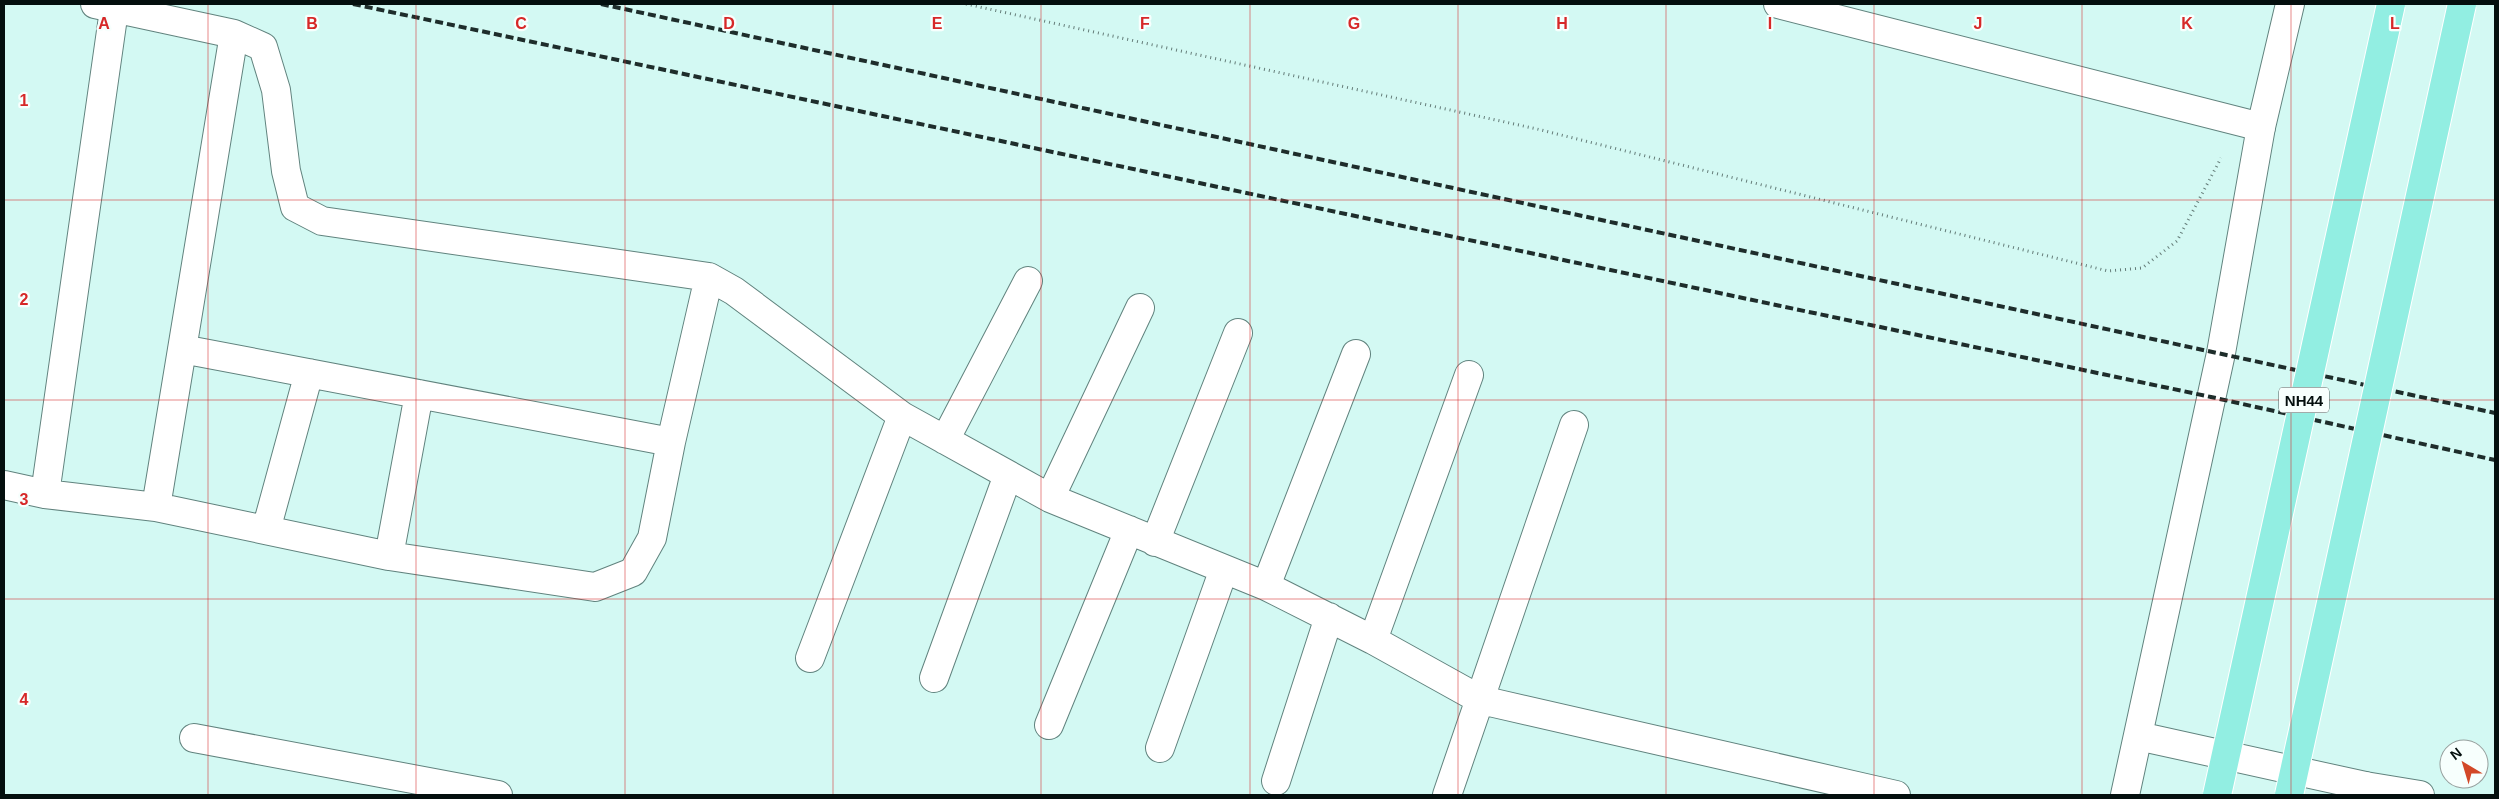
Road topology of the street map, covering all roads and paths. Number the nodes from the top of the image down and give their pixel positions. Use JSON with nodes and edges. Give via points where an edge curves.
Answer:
{"nodes":[{"id":1,"x":966,"y":4,"type":"edge"},
{"id":2,"x":1778,"y":4,"type":"edge"},
{"id":3,"x":2290,"y":4,"type":"edge"},
{"id":4,"x":2390,"y":4,"type":"edge"},
{"id":5,"x":2462,"y":4,"type":"edge"},
{"id":6,"x":105,"y":7,"type":"edge"},
{"id":7,"x":234,"y":34,"type":"junction"},
{"id":8,"x":2250,"y":125,"type":"junction"},
{"id":9,"x":709,"y":277,"type":"junction"},
{"id":10,"x":1028,"y":282,"type":"dead end"},
{"id":11,"x":1140,"y":308,"type":"dead end"},
{"id":12,"x":1238,"y":334,"type":"dead end"},
{"id":13,"x":182,"y":350,"type":"junction"},
{"id":14,"x":1356,"y":354,"type":"dead end"},
{"id":15,"x":309,"y":374,"type":"junction"},
{"id":16,"x":1469,"y":376,"type":"dead end"},
{"id":17,"x":419,"y":394,"type":"junction"},
{"id":18,"x":902,"y":416,"type":"junction"},
{"id":19,"x":1574,"y":425,"type":"dead end"},
{"id":20,"x":945,"y":440,"type":"junction"},
{"id":21,"x":671,"y":442,"type":"junction"},
{"id":22,"x":1008,"y":475,"type":"junction"},
{"id":23,"x":4,"y":485,"type":"edge"},
{"id":24,"x":45,"y":494,"type":"junction"},
{"id":25,"x":1050,"y":498,"type":"junction"},
{"id":26,"x":156,"y":507,"type":"junction"},
{"id":27,"x":266,"y":530,"type":"junction"},
{"id":28,"x":1129,"y":530,"type":"junction"},
{"id":29,"x":1155,"y":542,"type":"junction"},
{"id":30,"x":389,"y":556,"type":"junction"},
{"id":31,"x":1224,"y":569,"type":"junction"},
{"id":32,"x":1266,"y":586,"type":"junction"},
{"id":33,"x":1329,"y":618,"type":"junction"},
{"id":34,"x":1373,"y":640,"type":"junction"},
{"id":35,"x":810,"y":658,"type":"dead end"},
{"id":36,"x":934,"y":678,"type":"dead end"},
{"id":37,"x":1481,"y":700,"type":"junction"},
{"id":38,"x":1048,"y":725,"type":"dead end"},
{"id":39,"x":2138,"y":736,"type":"junction"},
{"id":40,"x":194,"y":738,"type":"dead end"},
{"id":41,"x":1160,"y":748,"type":"dead end"},
{"id":42,"x":1276,"y":781,"type":"dead end"},
{"id":43,"x":2364,"y":790,"type":"edge"},
{"id":44,"x":498,"y":795,"type":"edge"},
{"id":45,"x":1447,"y":795,"type":"edge"},
{"id":46,"x":1896,"y":795,"type":"edge"},
{"id":47,"x":2125,"y":795,"type":"edge"},
{"id":48,"x":2217,"y":795,"type":"edge"},
{"id":49,"x":2288,"y":795,"type":"edge"},
{"id":50,"x":2420,"y":795,"type":"edge"}],
"edges":[{"from":1,"to":8,"type":"path","via":[[1538,129],[2108,271],[2142,268],[2177,241]]},
{"from":2,"to":8,"type":"street"},
{"from":3,"to":8,"type":"street"},
{"from":4,"to":48,"type":"highway","number":"NH44","bridge":true},
{"from":5,"to":49,"type":"highway","bridge":true},
{"from":6,"to":7,"type":"street"},
{"from":6,"to":24,"type":"street"},
{"from":7,"to":9,"type":"street","via":[[263,47],[276,90],[286,170],[295,207],[322,220]]},
{"from":7,"to":13,"type":"street"},
{"from":8,"to":39,"type":"street","via":[[2221,353]]},
{"from":9,"to":18,"type":"street","via":[[734,291]]},
{"from":9,"to":21,"type":"street"},
{"from":10,"to":20,"type":"street"},
{"from":11,"to":25,"type":"street"},
{"from":12,"to":29,"type":"street"},
{"from":13,"to":15,"type":"street"},
{"from":13,"to":26,"type":"street"},
{"from":14,"to":32,"type":"street"},
{"from":15,"to":17,"type":"street"},
{"from":15,"to":27,"type":"street"},
{"from":16,"to":34,"type":"street"},
{"from":17,"to":21,"type":"street"},
{"from":17,"to":30,"type":"street"},
{"from":18,"to":20,"type":"street"},
{"from":18,"to":35,"type":"street"},
{"from":19,"to":37,"type":"street"},
{"from":20,"to":22,"type":"street"},
{"from":21,"to":30,"type":"street","via":[[652,538],[633,572],[595,587]]},
{"from":22,"to":25,"type":"street"},
{"from":22,"to":36,"type":"street"},
{"from":23,"to":24,"type":"street"},
{"from":24,"to":26,"type":"street"},
{"from":25,"to":28,"type":"street"},
{"from":26,"to":27,"type":"street"},
{"from":27,"to":30,"type":"street"},
{"from":28,"to":29,"type":"street"},
{"from":28,"to":38,"type":"street"},
{"from":29,"to":31,"type":"street"},
{"from":31,"to":32,"type":"street"},
{"from":31,"to":41,"type":"street"},
{"from":32,"to":33,"type":"street"},
{"from":33,"to":34,"type":"street"},
{"from":33,"to":42,"type":"street"},
{"from":34,"to":37,"type":"street"},
{"from":37,"to":45,"type":"street"},
{"from":37,"to":46,"type":"street"},
{"from":39,"to":43,"type":"street"},
{"from":39,"to":47,"type":"street"},
{"from":40,"to":44,"type":"street"},
{"from":43,"to":50,"type":"street"}]}
